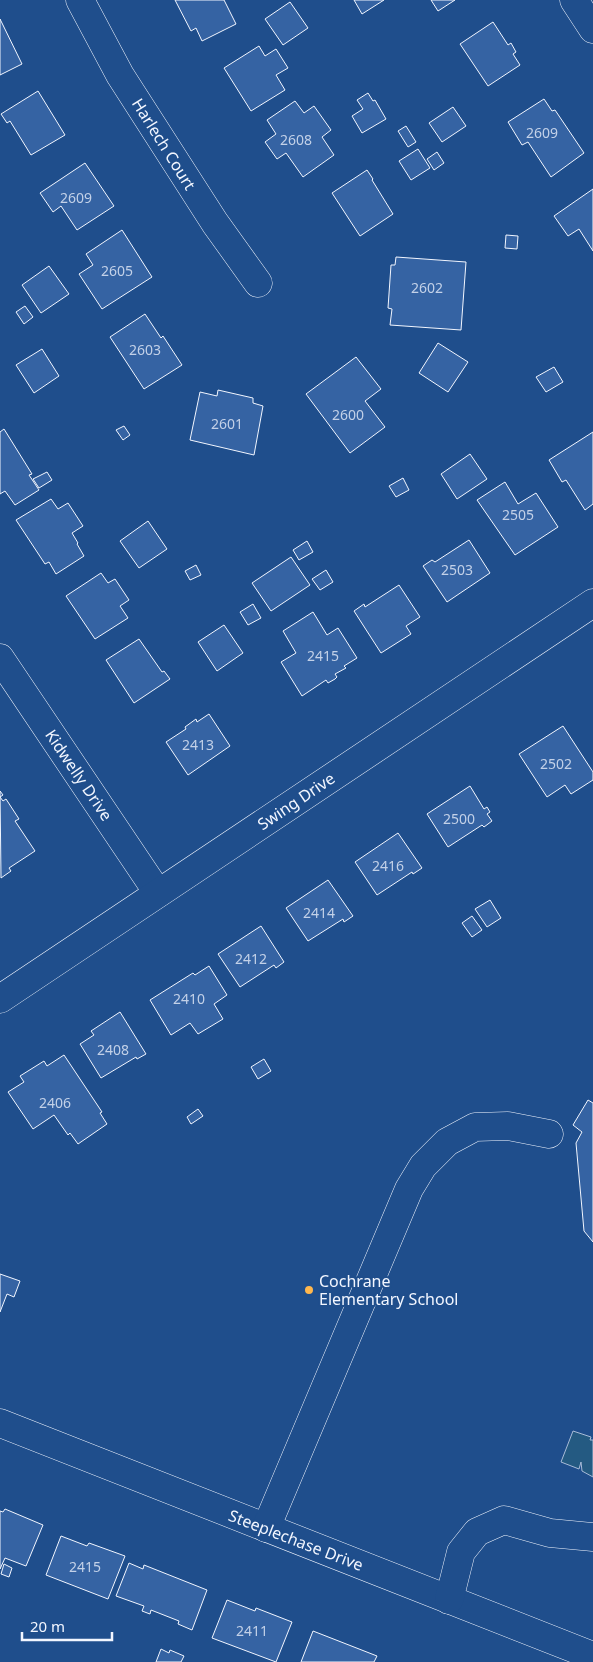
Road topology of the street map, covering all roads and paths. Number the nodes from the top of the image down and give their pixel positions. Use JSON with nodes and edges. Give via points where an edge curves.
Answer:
{"nodes":[{"id":1,"x":80,"y":0,"type":"edge"},
{"id":2,"x":574,"y":0,"type":"edge"},
{"id":3,"x":593,"y":29,"type":"edge"},
{"id":4,"x":258,"y":283,"type":"dead end"},
{"id":5,"x":593,"y":602,"type":"edge"},
{"id":6,"x":0,"y":658,"type":"edge"},
{"id":7,"x":158,"y":893,"type":"junction"},
{"id":8,"x":0,"y":999,"type":"edge"},
{"id":9,"x":548,"y":1134,"type":"dead end"},
{"id":10,"x":0,"y":1423,"type":"edge"},
{"id":11,"x":266,"y":1528,"type":"junction"},
{"id":12,"x":593,"y":1537,"type":"edge"},
{"id":13,"x":449,"y":1600,"type":"junction"},
{"id":14,"x":593,"y":1656,"type":"edge"}],
"edges":[{"from":1,"to":4,"type":"street","name":"Harlech Court","via":[[120,75],[214,223]]},
{"from":2,"to":3,"type":"street"},
{"from":5,"to":7,"type":"street","name":"Swing Drive"},
{"from":6,"to":7,"type":"street","name":"Kidwelly Drive"},
{"from":7,"to":8,"type":"street","name":"Swing Drive"},
{"from":9,"to":11,"type":"street","via":[[508,1126],[474,1127],[447,1142],[423,1166],[409,1189]]},
{"from":10,"to":11,"type":"street","name":"Steeplechase Drive"},
{"from":11,"to":13,"type":"street","name":"Steeplechase Drive"},
{"from":12,"to":13,"type":"street","via":[[550,1533],[504,1520],[478,1532],[462,1552]]},
{"from":13,"to":14,"type":"street","name":"Steeplechase Drive"}]}
